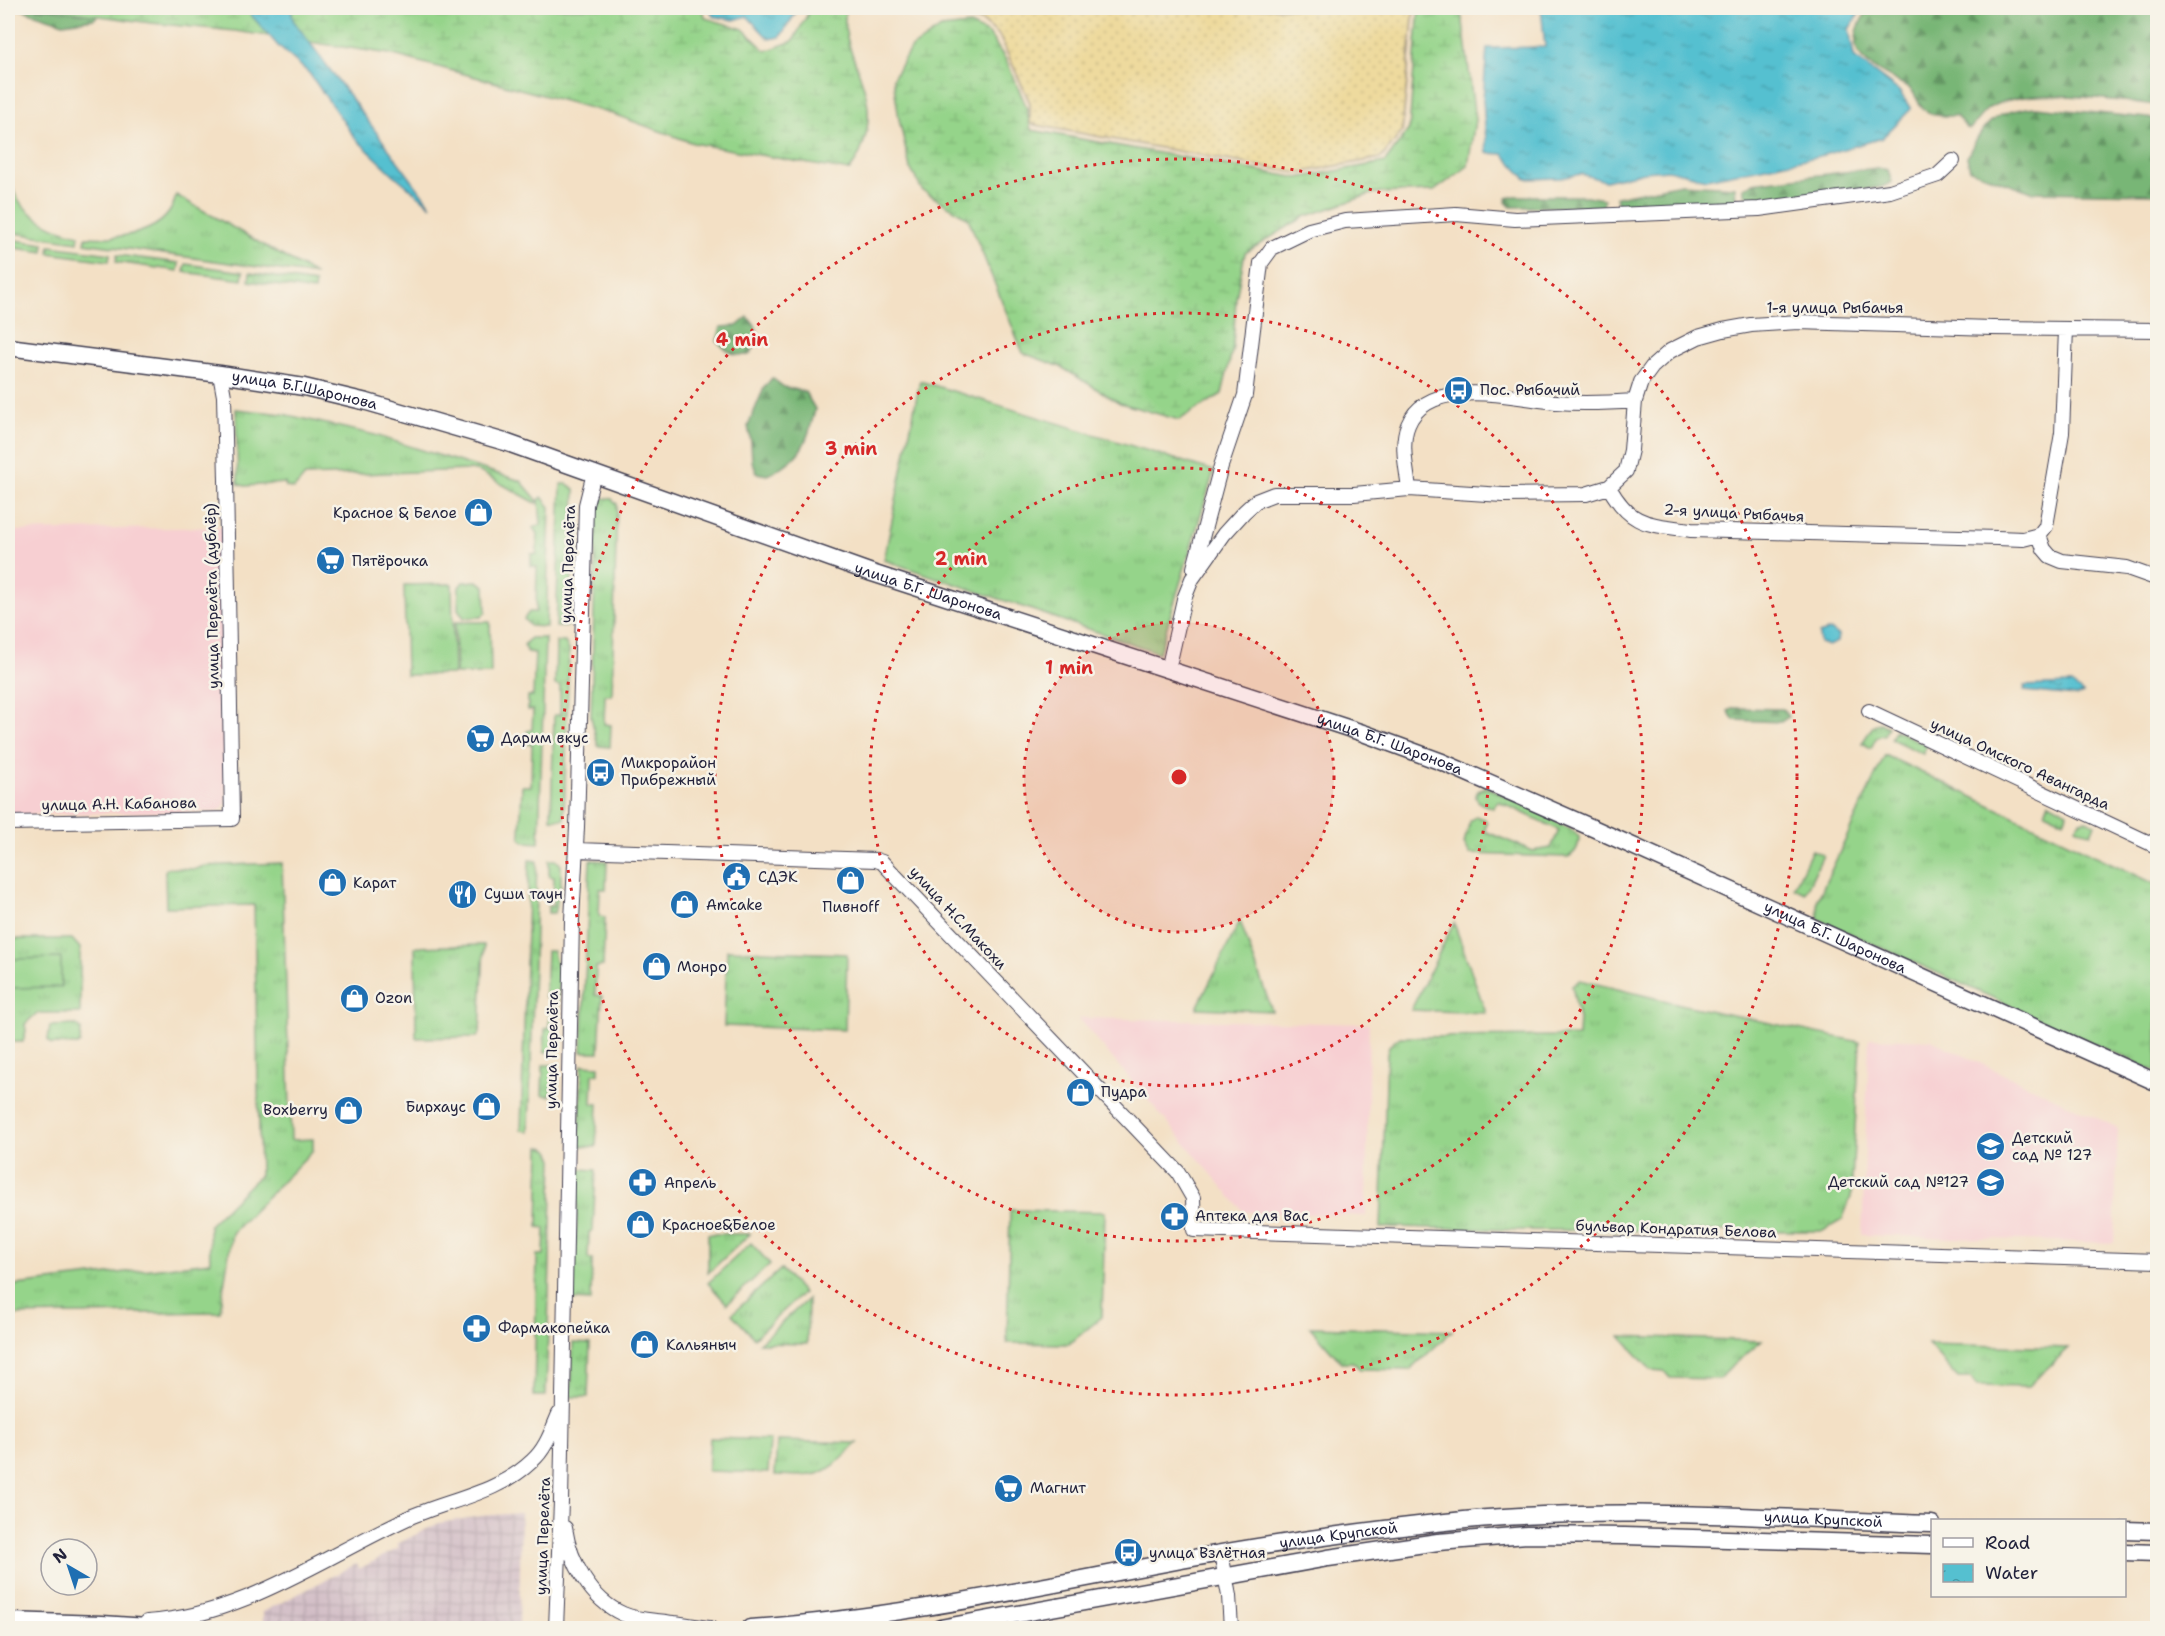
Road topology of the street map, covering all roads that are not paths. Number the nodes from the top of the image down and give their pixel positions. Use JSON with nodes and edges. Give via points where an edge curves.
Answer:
{"nodes":[{"id":1,"x":1953,"y":161,"type":"dead end"},
{"id":2,"x":2066,"y":329,"type":"junction"},
{"id":3,"x":2157,"y":330,"type":"edge"},
{"id":4,"x":8,"y":347,"type":"edge"},
{"id":5,"x":220,"y":374,"type":"junction"},
{"id":6,"x":1635,"y":401,"type":"junction"},
{"id":7,"x":594,"y":473,"type":"junction"},
{"id":8,"x":1609,"y":487,"type":"junction"},
{"id":9,"x":1409,"y":489,"type":"junction"},
{"id":10,"x":2039,"y":535,"type":"junction"},
{"id":11,"x":1192,"y":579,"type":"junction"},
{"id":12,"x":2157,"y":579,"type":"edge"},
{"id":13,"x":1168,"y":670,"type":"junction"},
{"id":14,"x":1869,"y":711,"type":"dead end"},
{"id":15,"x":232,"y":819,"type":"joint"},
{"id":16,"x":8,"y":823,"type":"edge"},
{"id":17,"x":2157,"y":847,"type":"edge"},
{"id":18,"x":576,"y":850,"type":"junction"},
{"id":19,"x":2157,"y":1083,"type":"edge"},
{"id":20,"x":1194,"y":1230,"type":"joint"},
{"id":21,"x":2157,"y":1261,"type":"edge"},
{"id":22,"x":562,"y":1406,"type":"junction"},
{"id":23,"x":561,"y":1502,"type":"junction"},
{"id":24,"x":1931,"y":1524,"type":"edge"},
{"id":25,"x":2126,"y":1530,"type":"edge"},
{"id":26,"x":2157,"y":1531,"type":"edge"},
{"id":27,"x":1931,"y":1545,"type":"edge"},
{"id":28,"x":2126,"y":1552,"type":"edge"},
{"id":29,"x":1221,"y":1553,"type":"junction"},
{"id":30,"x":2157,"y":1554,"type":"edge"},
{"id":31,"x":1226,"y":1577,"type":"junction"},
{"id":32,"x":8,"y":1621,"type":"edge"},
{"id":33,"x":102,"y":1624,"type":"junction"},
{"id":34,"x":163,"y":1629,"type":"edge"},
{"id":35,"x":556,"y":1629,"type":"edge"},
{"id":36,"x":710,"y":1629,"type":"edge"},
{"id":37,"x":750,"y":1629,"type":"edge"},
{"id":38,"x":940,"y":1629,"type":"edge"},
{"id":39,"x":1232,"y":1629,"type":"edge"}],
"edges":[{"from":1,"to":11,"type":"street","via":[[1938,175],[1890,191],[1770,207],[1515,219],[1456,214],[1345,221],[1309,230],[1272,248],[1262,263],[1245,395],[1221,466]]},
{"from":2,"to":3,"type":"street","name":"1-я улица Рыбачья"},
{"from":2,"to":6,"type":"street","name":"1-я улица Рыбачья","via":[[1798,322],[1751,325],[1698,337],[1670,351],[1641,382]]},
{"from":2,"to":10,"type":"street","via":[[2062,433],[2046,526]]},
{"from":4,"to":5,"type":"main road","name":"улица Б.Г.Шаронова"},
{"from":5,"to":7,"type":"main road","name":"улица Б.Г.Шаронова","via":[[367,402],[505,442]]},
{"from":5,"to":15,"type":"street","name":"улица Перелёта (дублёр)","via":[[226,456]]},
{"from":6,"to":8,"type":"street","name":"1-я улица Рыбачья","via":[[1626,471]]},
{"from":6,"to":9,"type":"street","via":[[1593,404],[1472,394],[1429,400],[1415,411],[1404,439]]},
{"from":7,"to":13,"type":"main road","name":"улица Б.Г. Шаронова","via":[[872,573]]},
{"from":7,"to":18,"type":"street","name":"улица Перелёта","via":[[586,506]]},
{"from":8,"to":9,"type":"street","via":[[1586,494],[1503,495]]},
{"from":8,"to":10,"type":"street","name":"2-я улица Рыбачья","via":[[1618,505],[1632,518],[1691,530],[2023,538]]},
{"from":9,"to":11,"type":"street","via":[[1274,494],[1256,501],[1218,542]]},
{"from":10,"to":12,"type":"street","via":[[2044,549],[2061,561],[2127,568]]},
{"from":11,"to":13,"type":"street"},
{"from":13,"to":19,"type":"main road","name":"улица Б.Г. Шаронова","via":[[1442,762]]},
{"from":14,"to":17,"type":"street","name":"улица Омского Авангарда"},
{"from":15,"to":16,"type":"street","name":"улица А.Н. Кабанова"},
{"from":18,"to":20,"type":"street","name":"улица Н.С.Макохи","via":[[882,862],[1178,1172],[1193,1198]]},
{"from":18,"to":22,"type":"street","name":"улица Перелёта"},
{"from":20,"to":21,"type":"street","name":"бульвар Кондратия Белова"},
{"from":22,"to":23,"type":"street","name":"улица Перелёта"},
{"from":22,"to":33,"type":"street","via":[[533,1461],[489,1488],[406,1519],[234,1604],[164,1621]]},
{"from":23,"to":35,"type":"street","name":"улица Перелёта"},
{"from":23,"to":36,"type":"street","via":[[574,1560],[601,1599],[622,1614],[642,1620]]},
{"from":24,"to":29,"type":"main road","name":"улица Крупской","via":[[1724,1515],[1527,1514],[1335,1535]]},
{"from":25,"to":26,"type":"main road"},
{"from":27,"to":31,"type":"main road","name":"улица Крупской","via":[[1527,1535],[1438,1542]]},
{"from":28,"to":30,"type":"main road"},
{"from":29,"to":31,"type":"street"},
{"from":29,"to":37,"type":"main road","name":"улица Крупской","via":[[902,1612]]},
{"from":31,"to":38,"type":"main road","name":"улица Крупской"},
{"from":31,"to":39,"type":"street"},
{"from":32,"to":33,"type":"main road"},
{"from":33,"to":34,"type":"main road"}]}
